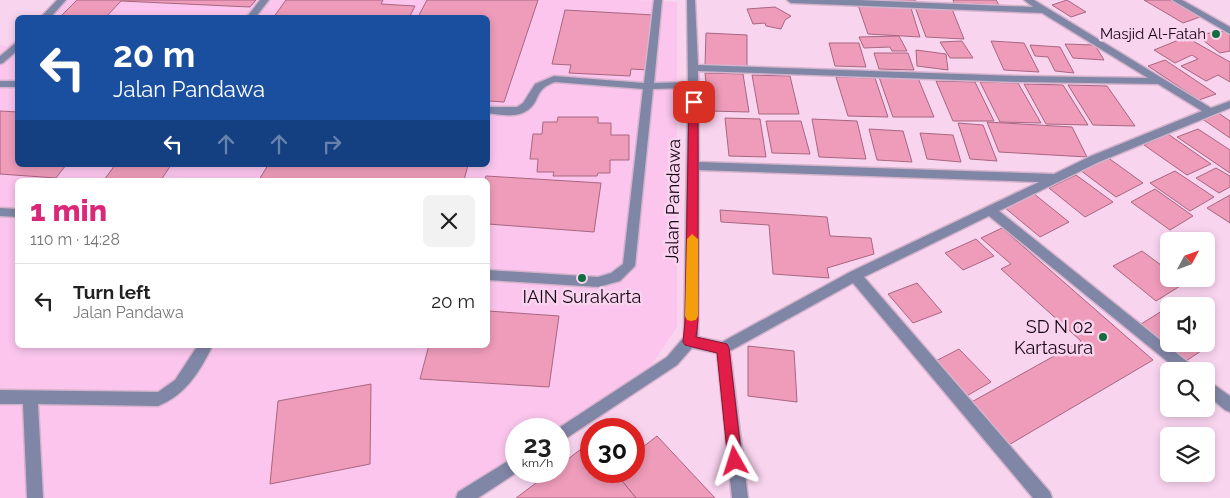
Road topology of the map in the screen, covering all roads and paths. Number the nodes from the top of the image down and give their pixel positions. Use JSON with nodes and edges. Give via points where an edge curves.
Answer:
{"nodes":[{"id":1,"x":62,"y":0,"type":"edge"},
{"id":2,"x":265,"y":0,"type":"edge"},
{"id":3,"x":658,"y":0,"type":"edge"},
{"id":4,"x":691,"y":0,"type":"edge"},
{"id":5,"x":791,"y":0,"type":"edge"},
{"id":6,"x":1028,"y":0,"type":"edge"},
{"id":7,"x":1176,"y":0,"type":"edge"},
{"id":8,"x":1043,"y":10,"type":"junction"},
{"id":9,"x":47,"y":15,"type":"edge"},
{"id":10,"x":252,"y":15,"type":"edge"},
{"id":11,"x":1230,"y":31,"type":"edge"},
{"id":12,"x":15,"y":47,"type":"edge"},
{"id":13,"x":0,"y":61,"type":"edge"},
{"id":14,"x":693,"y":68,"type":"junction"},
{"id":15,"x":1158,"y":81,"type":"junction"},
{"id":16,"x":0,"y":84,"type":"edge"},
{"id":17,"x":15,"y":84,"type":"edge"},
{"id":18,"x":648,"y":86,"type":"junction"},
{"id":19,"x":693,"y":86,"type":"junction"},
{"id":20,"x":1230,"y":104,"type":"edge"},
{"id":21,"x":490,"y":110,"type":"edge"},
{"id":22,"x":1209,"y":111,"type":"junction"},
{"id":23,"x":693,"y":166,"type":"junction"},
{"id":24,"x":1055,"y":178,"type":"junction"},
{"id":25,"x":990,"y":210,"type":"junction"},
{"id":26,"x":0,"y":212,"type":"edge"},
{"id":27,"x":15,"y":214,"type":"edge"},
{"id":28,"x":490,"y":275,"type":"edge"},
{"id":29,"x":855,"y":276,"type":"junction"},
{"id":30,"x":689,"y":342,"type":"junction"},
{"id":31,"x":204,"y":348,"type":"edge"},
{"id":32,"x":723,"y":348,"type":"junction"},
{"id":33,"x":1178,"y":362,"type":"edge"},
{"id":34,"x":1215,"y":392,"type":"edge"},
{"id":35,"x":0,"y":397,"type":"edge"},
{"id":36,"x":30,"y":398,"type":"junction"},
{"id":37,"x":1230,"y":405,"type":"edge"},
{"id":38,"x":570,"y":429,"type":"edge"},
{"id":39,"x":505,"y":471,"type":"edge"},
{"id":40,"x":36,"y":498,"type":"edge"},
{"id":41,"x":464,"y":498,"type":"edge"},
{"id":42,"x":740,"y":498,"type":"edge"},
{"id":43,"x":1044,"y":498,"type":"edge"}],
"edges":[{"from":1,"to":9,"type":"street"},
{"from":2,"to":10,"type":"street"},
{"from":3,"to":18,"type":"street"},
{"from":4,"to":14,"type":"street","name":"Jalan Pandawa"},
{"from":5,"to":8,"type":"street"},
{"from":6,"to":8,"type":"street"},
{"from":7,"to":11,"type":"street"},
{"from":8,"to":15,"type":"street"},
{"from":12,"to":13,"type":"street"},
{"from":14,"to":15,"type":"street"},
{"from":14,"to":19,"type":"street","name":"Jalan Pandawa"},
{"from":15,"to":22,"type":"street"},
{"from":16,"to":17,"type":"street"},
{"from":18,"to":19,"type":"street"},
{"from":18,"to":21,"type":"street","via":[[554,80],[536,86],[521,110]]},
{"from":18,"to":28,"type":"street","via":[[629,266],[612,278],[598,282]]},
{"from":19,"to":23,"type":"street","name":"Jalan Pandawa"},
{"from":20,"to":22,"type":"street"},
{"from":22,"to":24,"type":"street","via":[[1122,146]]},
{"from":23,"to":24,"type":"street"},
{"from":23,"to":30,"type":"street","name":"Jalan Pandawa"},
{"from":24,"to":25,"type":"street"},
{"from":25,"to":29,"type":"street"},
{"from":25,"to":33,"type":"street"},
{"from":26,"to":27,"type":"street"},
{"from":29,"to":32,"type":"street"},
{"from":29,"to":43,"type":"street"},
{"from":30,"to":32,"type":"street"},
{"from":30,"to":38,"type":"street","via":[[672,362]]},
{"from":31,"to":36,"type":"street","via":[[182,383],[163,398]]},
{"from":32,"to":42,"type":"street"},
{"from":34,"to":37,"type":"street"},
{"from":35,"to":36,"type":"street"},
{"from":36,"to":40,"type":"street"},
{"from":39,"to":41,"type":"street"}]}
